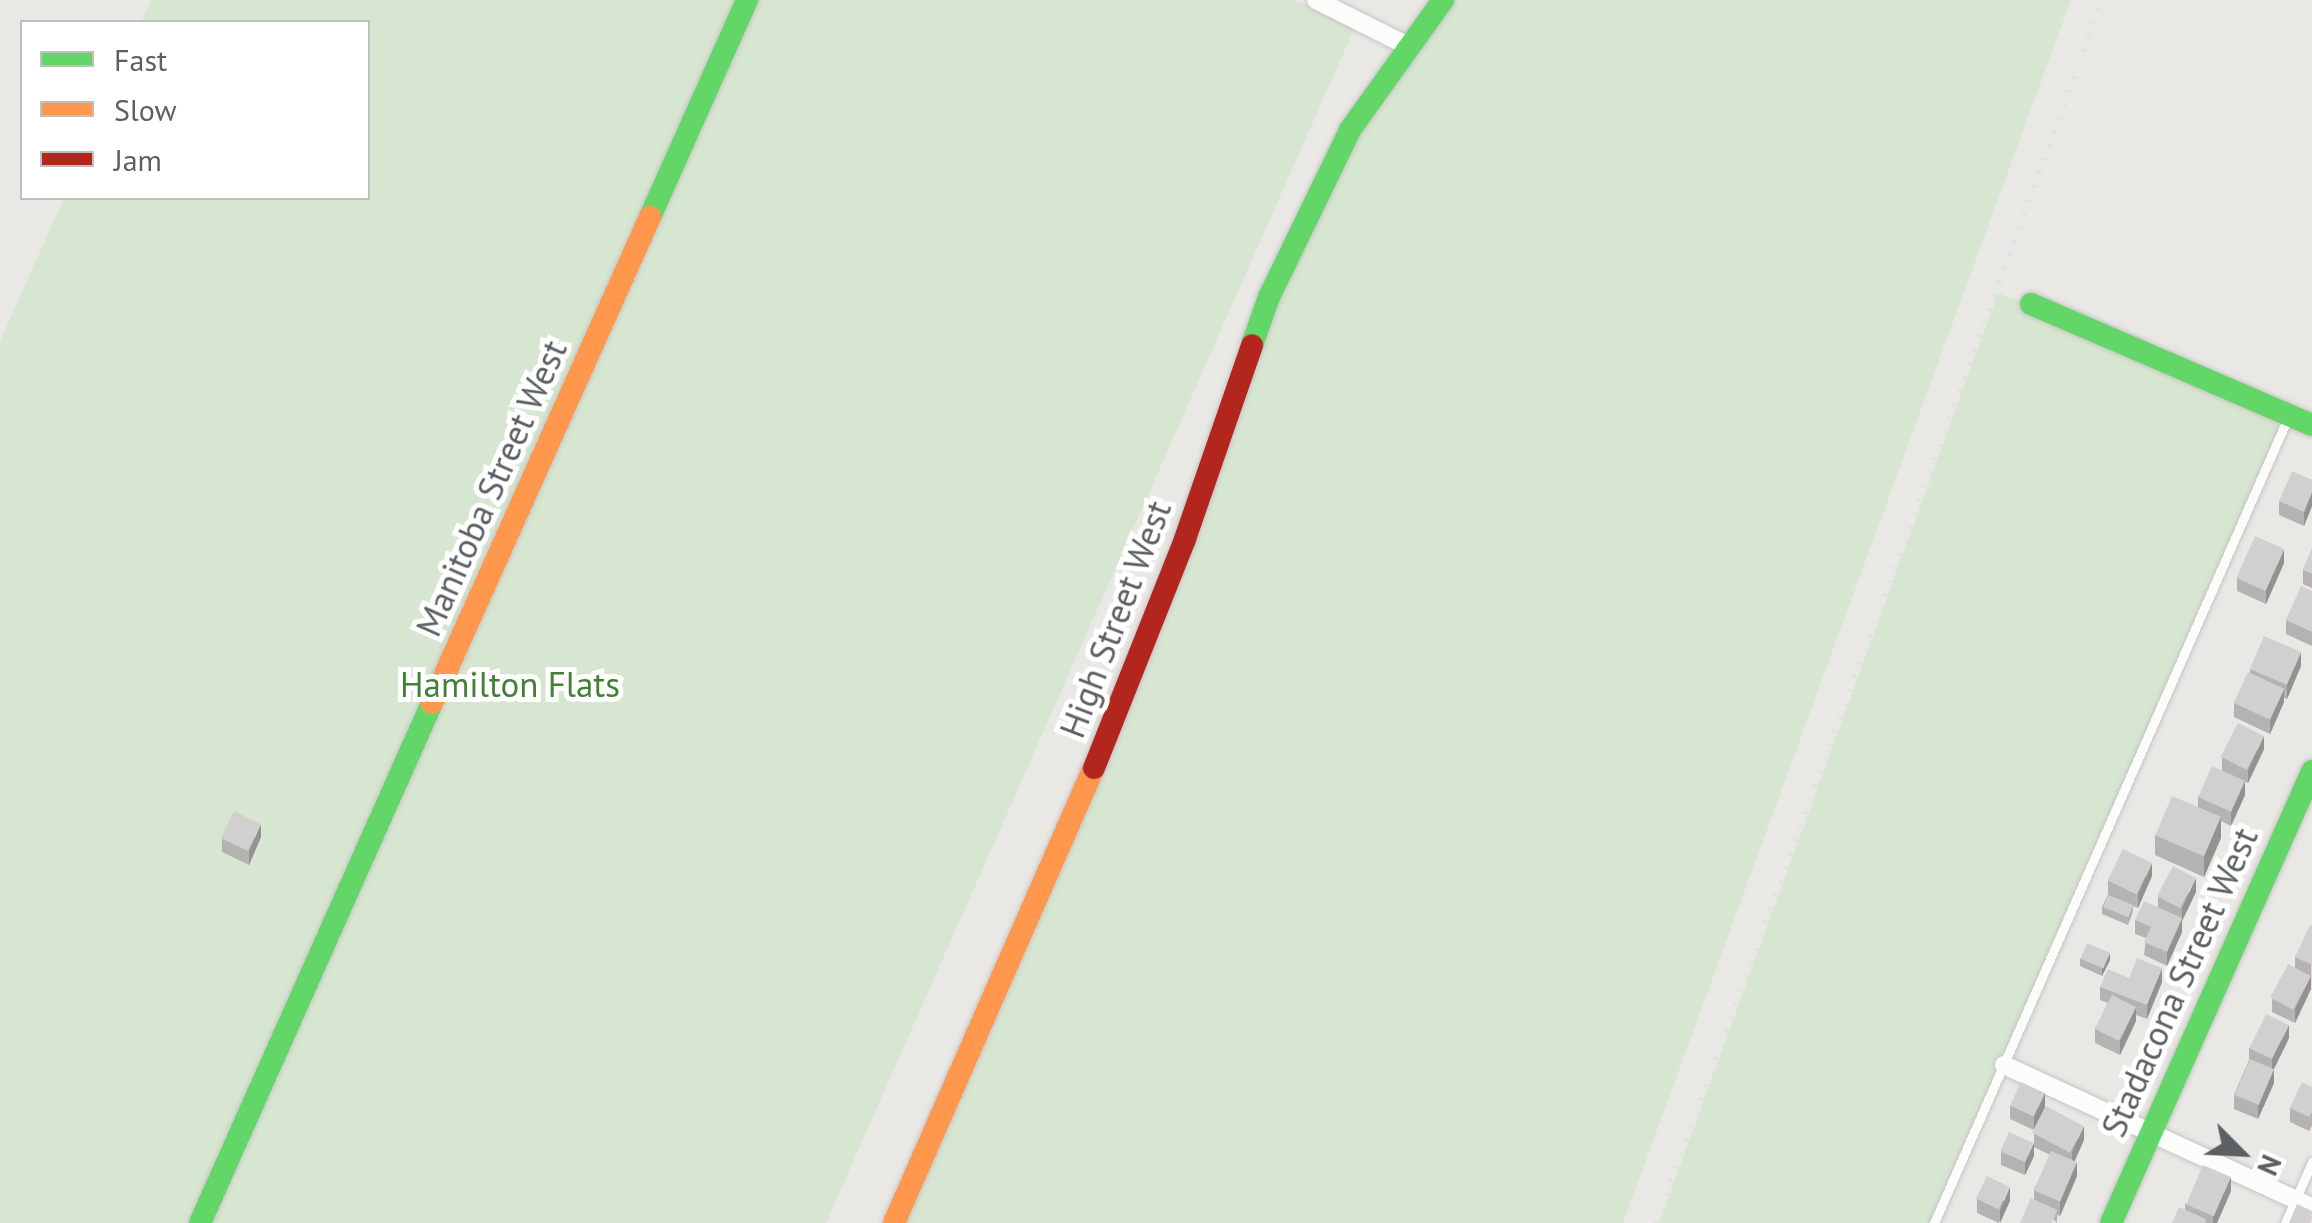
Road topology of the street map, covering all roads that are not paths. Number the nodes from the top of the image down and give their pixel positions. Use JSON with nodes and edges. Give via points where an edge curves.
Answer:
{"nodes":[{"id":1,"x":747,"y":0,"type":"edge"},
{"id":2,"x":1316,"y":0,"type":"edge"},
{"id":3,"x":1443,"y":0,"type":"edge"},
{"id":4,"x":1408,"y":46,"type":"junction"},
{"id":5,"x":2031,"y":304,"type":"dead end"},
{"id":6,"x":2289,"y":415,"type":"junction"},
{"id":7,"x":2312,"y":425,"type":"edge"},
{"id":8,"x":2312,"y":771,"type":"edge"},
{"id":9,"x":2004,"y":1065,"type":"junction"},
{"id":10,"x":2150,"y":1133,"type":"junction"},
{"id":11,"x":2312,"y":1162,"type":"edge"},
{"id":12,"x":2304,"y":1203,"type":"edge"},
{"id":13,"x":200,"y":1223,"type":"edge"},
{"id":14,"x":894,"y":1223,"type":"edge"},
{"id":15,"x":1934,"y":1223,"type":"edge"},
{"id":16,"x":2111,"y":1223,"type":"edge"},
{"id":17,"x":2285,"y":1223,"type":"edge"}],
"edges":[{"from":1,"to":13,"type":"street","name":"Manitoba Street West"},
{"from":2,"to":4,"type":"street"},
{"from":3,"to":4,"type":"street","name":"High Street West"},
{"from":4,"to":14,"type":"street","name":"High Street West","via":[[1350,130],[1269,297],[1185,539],[1073,821]]},
{"from":5,"to":6,"type":"street"},
{"from":6,"to":7,"type":"street"},
{"from":6,"to":9,"type":"lane"},
{"from":8,"to":10,"type":"street","name":"Stadacona Street West"},
{"from":9,"to":10,"type":"street"},
{"from":9,"to":15,"type":"lane"},
{"from":10,"to":12,"type":"street"},
{"from":10,"to":16,"type":"street","name":"Stadacona Street West"},
{"from":11,"to":12,"type":"lane"},
{"from":12,"to":17,"type":"lane"}]}
